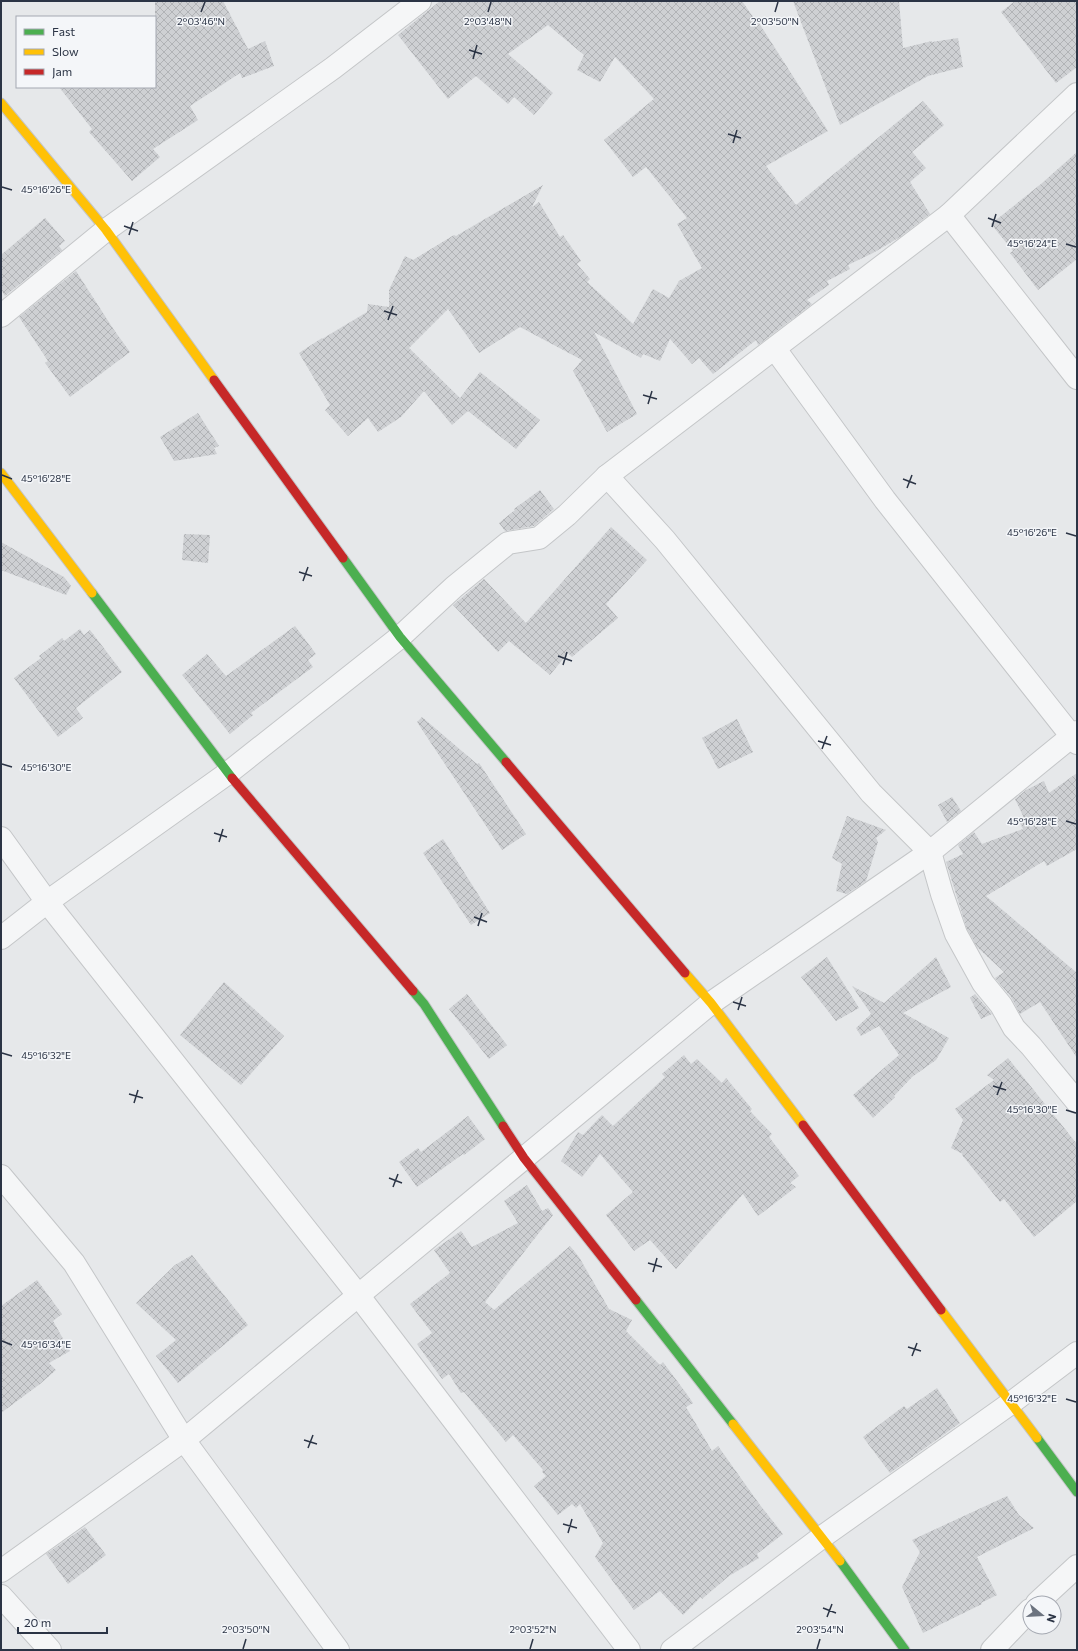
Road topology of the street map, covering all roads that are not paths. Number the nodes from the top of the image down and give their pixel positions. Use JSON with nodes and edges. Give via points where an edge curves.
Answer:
{"nodes":[{"id":1,"x":420,"y":1,"type":"edge"},
{"id":2,"x":1077,"y":94,"type":"edge"},
{"id":3,"x":1,"y":103,"type":"edge"},
{"id":4,"x":949,"y":215,"type":"junction"},
{"id":5,"x":106,"y":230,"type":"junction"},
{"id":6,"x":1,"y":316,"type":"edge"},
{"id":7,"x":775,"y":349,"type":"junction"},
{"id":8,"x":1077,"y":378,"type":"edge"},
{"id":9,"x":1,"y":473,"type":"edge"},
{"id":10,"x":607,"y":476,"type":"junction"},
{"id":11,"x":400,"y":637,"type":"junction"},
{"id":12,"x":1075,"y":737,"type":"edge"},
{"id":13,"x":228,"y":773,"type":"junction"},
{"id":14,"x":1,"y":838,"type":"edge"},
{"id":15,"x":930,"y":852,"type":"junction"},
{"id":16,"x":47,"y":902,"type":"junction"},
{"id":17,"x":1,"y":938,"type":"edge"},
{"id":18,"x":712,"y":1003,"type":"junction"},
{"id":19,"x":1077,"y":1102,"type":"edge"},
{"id":20,"x":524,"y":1158,"type":"junction"},
{"id":21,"x":1,"y":1176,"type":"edge"},
{"id":22,"x":358,"y":1295,"type":"junction"},
{"id":23,"x":1077,"y":1353,"type":"edge"},
{"id":24,"x":1011,"y":1403,"type":"junction"},
{"id":25,"x":184,"y":1440,"type":"junction"},
{"id":26,"x":1077,"y":1492,"type":"edge"},
{"id":27,"x":822,"y":1537,"type":"junction"},
{"id":28,"x":1077,"y":1566,"type":"edge"},
{"id":29,"x":1,"y":1571,"type":"edge"},
{"id":30,"x":1046,"y":1595,"type":"edge"},
{"id":31,"x":1,"y":1596,"type":"edge"},
{"id":32,"x":1022,"y":1618,"type":"edge"},
{"id":33,"x":50,"y":1650,"type":"edge"},
{"id":34,"x":338,"y":1650,"type":"edge"},
{"id":35,"x":629,"y":1650,"type":"edge"},
{"id":36,"x":672,"y":1650,"type":"edge"},
{"id":37,"x":905,"y":1650,"type":"edge"},
{"id":38,"x":992,"y":1650,"type":"edge"}],
"edges":[{"from":1,"to":5,"type":"street","via":[[333,68]]},
{"from":2,"to":4,"type":"street"},
{"from":3,"to":5,"type":"street"},
{"from":4,"to":7,"type":"street"},
{"from":4,"to":8,"type":"street"},
{"from":5,"to":6,"type":"street"},
{"from":5,"to":11,"type":"street"},
{"from":7,"to":10,"type":"street"},
{"from":7,"to":12,"type":"street","via":[[885,500]]},
{"from":9,"to":13,"type":"street"},
{"from":10,"to":11,"type":"street","via":[[539,538],[508,544],[454,587]]},
{"from":10,"to":15,"type":"street","via":[[665,540],[871,793]]},
{"from":11,"to":13,"type":"street"},
{"from":11,"to":18,"type":"street"},
{"from":12,"to":15,"type":"street"},
{"from":13,"to":16,"type":"street"},
{"from":13,"to":20,"type":"street","via":[[424,1004]]},
{"from":14,"to":16,"type":"street"},
{"from":15,"to":18,"type":"street"},
{"from":15,"to":19,"type":"street","via":[[956,934],[983,983],[1001,1005],[1014,1028]]},
{"from":16,"to":17,"type":"street"},
{"from":16,"to":22,"type":"street"},
{"from":18,"to":20,"type":"street"},
{"from":18,"to":24,"type":"street"},
{"from":20,"to":22,"type":"street"},
{"from":20,"to":27,"type":"street"},
{"from":21,"to":25,"type":"street","via":[[74,1263]]},
{"from":22,"to":25,"type":"street"},
{"from":22,"to":35,"type":"street"},
{"from":23,"to":24,"type":"street"},
{"from":24,"to":26,"type":"street"},
{"from":24,"to":27,"type":"street"},
{"from":25,"to":29,"type":"street"},
{"from":25,"to":34,"type":"street"},
{"from":27,"to":36,"type":"street"},
{"from":27,"to":37,"type":"street"},
{"from":28,"to":30,"type":"street"},
{"from":31,"to":33,"type":"street"},
{"from":32,"to":38,"type":"street"}]}
